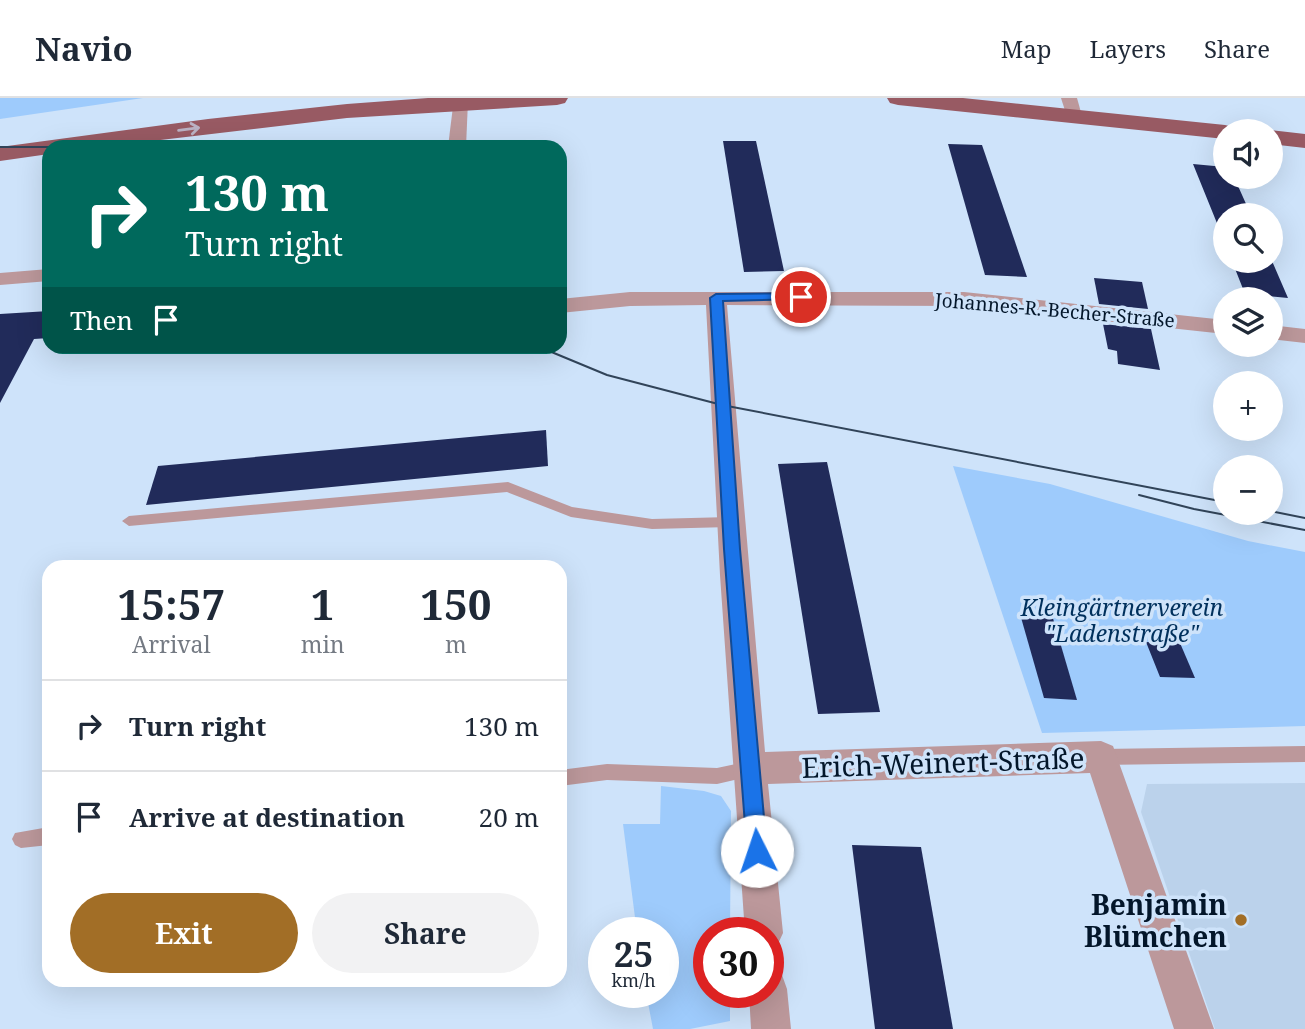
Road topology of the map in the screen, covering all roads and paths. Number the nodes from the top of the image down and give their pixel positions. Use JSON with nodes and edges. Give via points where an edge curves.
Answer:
{"nodes":[{"id":1,"x":299,"y":98,"type":"edge"},
{"id":2,"x":557,"y":98,"type":"edge"},
{"id":3,"x":873,"y":98,"type":"edge"},
{"id":4,"x":900,"y":98,"type":"edge"},
{"id":5,"x":460,"y":100,"type":"edge"},
{"id":6,"x":1072,"y":107,"type":"edge"},
{"id":7,"x":1213,"y":130,"type":"edge"},
{"id":8,"x":0,"y":135,"type":"edge"},
{"id":9,"x":1283,"y":138,"type":"edge"},
{"id":10,"x":107,"y":140,"type":"edge"},
{"id":11,"x":457,"y":140,"type":"edge"},
{"id":12,"x":1305,"y":141,"type":"edge"},
{"id":13,"x":42,"y":149,"type":"edge"},
{"id":14,"x":0,"y":154,"type":"edge"},
{"id":15,"x":42,"y":276,"type":"edge"},
{"id":16,"x":0,"y":279,"type":"edge"},
{"id":17,"x":716,"y":298,"type":"junction"},
{"id":18,"x":567,"y":305,"type":"edge"},
{"id":19,"x":1213,"y":326,"type":"edge"},
{"id":20,"x":1283,"y":333,"type":"edge"},
{"id":21,"x":1305,"y":336,"type":"edge"},
{"id":22,"x":129,"y":521,"type":"dead end"},
{"id":23,"x":730,"y":522,"type":"junction"},
{"id":24,"x":1305,"y":754,"type":"edge"},
{"id":25,"x":1101,"y":757,"type":"junction"},
{"id":26,"x":750,"y":769,"type":"junction"},
{"id":27,"x":567,"y":777,"type":"edge"},
{"id":28,"x":42,"y":837,"type":"edge"},
{"id":29,"x":21,"y":839,"type":"dead end"},
{"id":30,"x":763,"y":917,"type":"edge"},
{"id":31,"x":769,"y":1008,"type":"edge"},
{"id":32,"x":771,"y":1029,"type":"edge"},
{"id":33,"x":1194,"y":1029,"type":"edge"}],
"edges":[{"from":1,"to":8,"type":"main road"},
{"from":2,"to":5,"type":"main road"},
{"from":3,"to":4,"type":"main road"},
{"from":4,"to":6,"type":"main road"},
{"from":10,"to":5,"type":"main road","one_way":true},
{"from":5,"to":11,"type":"street"},
{"from":6,"to":7,"type":"main road"},
{"from":9,"to":12,"type":"main road"},
{"from":14,"to":13,"type":"main road","one_way":true},
{"from":15,"to":16,"type":"street"},
{"from":17,"to":18,"type":"street"},
{"from":17,"to":19,"type":"street","name":"Johannes-R.-Becher-Straße","via":[[964,299]]},
{"from":17,"to":23,"type":"street"},
{"from":20,"to":21,"type":"street"},
{"from":22,"to":23,"type":"lane","via":[[508,487],[571,512],[652,524]]},
{"from":23,"to":26,"type":"street"},
{"from":24,"to":25,"type":"lane"},
{"from":25,"to":26,"type":"street","name":"Erich-Weinert-Straße"},
{"from":25,"to":33,"type":"street","name":"Erich-Weinert-Straße"},
{"from":26,"to":27,"type":"lane","via":[[717,776],[607,772]]},
{"from":26,"to":30,"type":"street"},
{"from":28,"to":29,"type":"lane"},
{"from":31,"to":32,"type":"street"}]}
